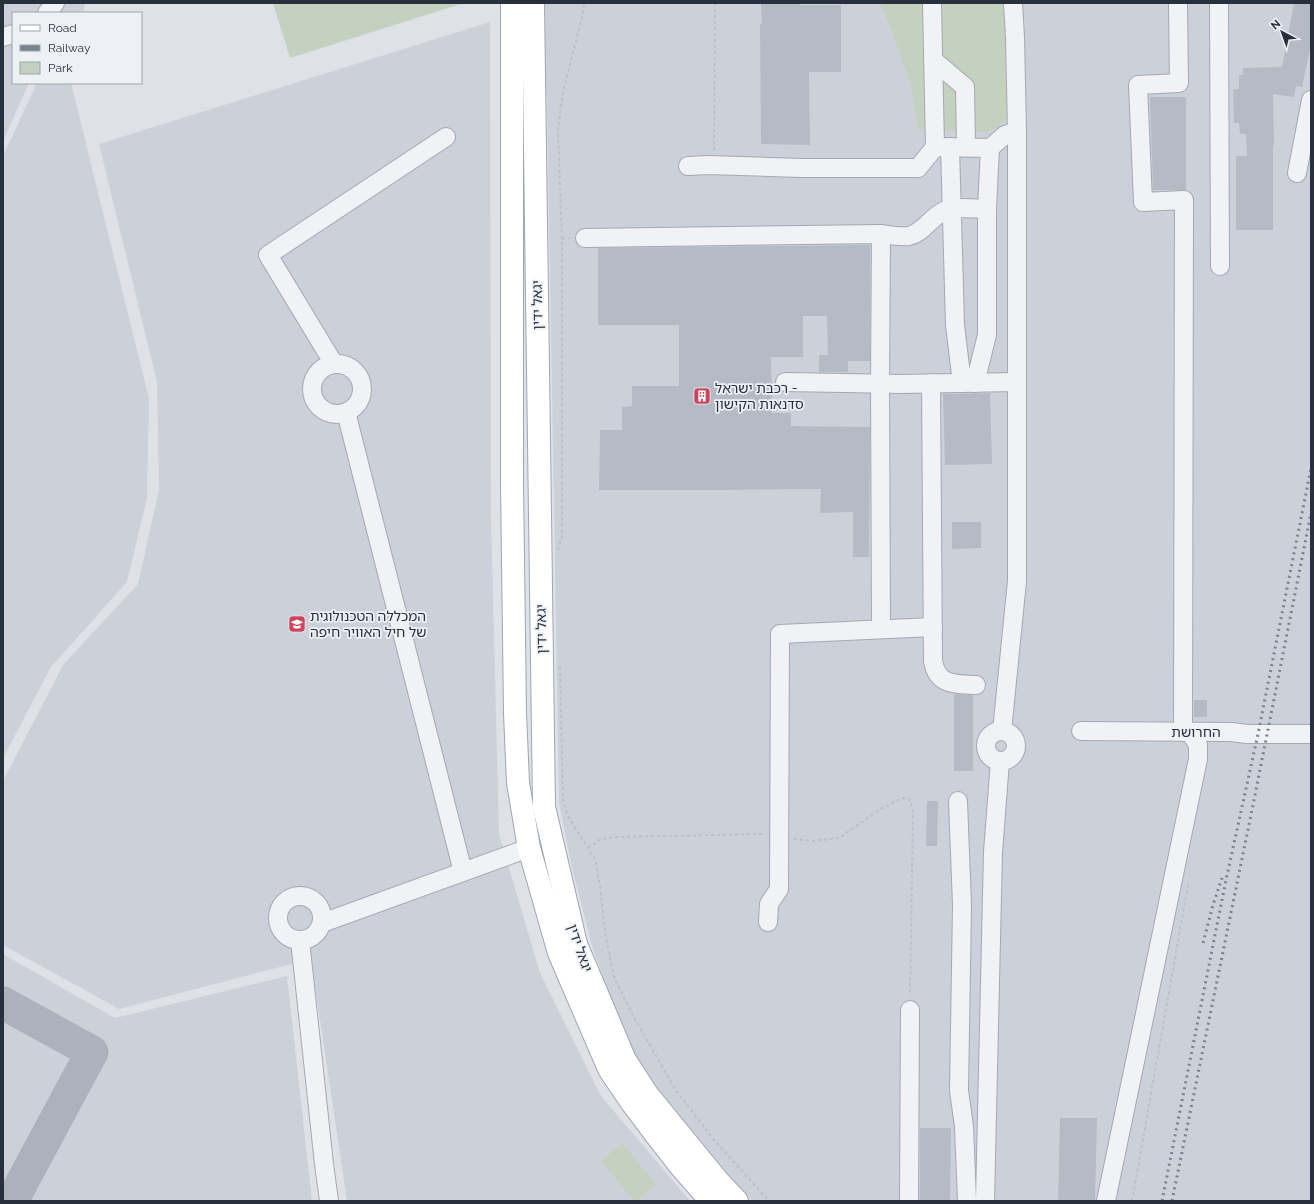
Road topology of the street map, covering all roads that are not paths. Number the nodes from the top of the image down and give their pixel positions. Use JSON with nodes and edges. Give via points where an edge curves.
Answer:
{"nodes":[{"id":1,"x":55,"y":3,"type":"edge"},
{"id":2,"x":512,"y":3,"type":"edge"},
{"id":3,"x":533,"y":3,"type":"edge"},
{"id":4,"x":932,"y":3,"type":"edge"},
{"id":5,"x":1013,"y":3,"type":"edge"},
{"id":6,"x":1178,"y":3,"type":"edge"},
{"id":7,"x":1219,"y":3,"type":"edge"},
{"id":8,"x":48,"y":12,"type":"edge"},
{"id":9,"x":933,"y":60,"type":"junction"},
{"id":10,"x":1311,"y":100,"type":"edge"},
{"id":11,"x":1017,"y":130,"type":"junction"},
{"id":12,"x":446,"y":137,"type":"dead end"},
{"id":13,"x":950,"y":147,"type":"junction"},
{"id":14,"x":990,"y":148,"type":"junction"},
{"id":15,"x":688,"y":166,"type":"dead end"},
{"id":16,"x":1296,"y":173,"type":"dead end"},
{"id":17,"x":951,"y":209,"type":"junction"},
{"id":18,"x":987,"y":209,"type":"junction"},
{"id":19,"x":881,"y":234,"type":"junction"},
{"id":20,"x":586,"y":238,"type":"dead end"},
{"id":21,"x":1220,"y":266,"type":"dead end"},
{"id":22,"x":334,"y":364,"type":"junction"},
{"id":23,"x":785,"y":382,"type":"dead end"},
{"id":24,"x":1017,"y":382,"type":"junction"},
{"id":25,"x":880,"y":383,"type":"junction"},
{"id":26,"x":931,"y":383,"type":"junction"},
{"id":27,"x":969,"y":383,"type":"junction"},
{"id":28,"x":346,"y":412,"type":"junction"},
{"id":29,"x":933,"y":627,"type":"junction"},
{"id":30,"x":881,"y":629,"type":"junction"},
{"id":31,"x":976,"y":685,"type":"dead end"},
{"id":32,"x":1081,"y":731,"type":"dead end"},
{"id":33,"x":1186,"y":732,"type":"junction"},
{"id":34,"x":1311,"y":734,"type":"edge"},
{"id":35,"x":1189,"y":753,"type":"dead end"},
{"id":36,"x":958,"y":801,"type":"dead end"},
{"id":37,"x":529,"y":848,"type":"junction"},
{"id":38,"x":463,"y":872,"type":"junction"},
{"id":39,"x":962,"y":905,"type":"junction"},
{"id":40,"x":992,"y":908,"type":"junction"},
{"id":41,"x":768,"y":922,"type":"dead end"},
{"id":42,"x":322,"y":923,"type":"junction"},
{"id":43,"x":300,"y":940,"type":"junction"},
{"id":44,"x":910,"y":1010,"type":"road end"},
{"id":45,"x":329,"y":1201,"type":"edge"},
{"id":46,"x":711,"y":1201,"type":"edge"},
{"id":47,"x":737,"y":1201,"type":"edge"},
{"id":48,"x":909,"y":1201,"type":"edge"},
{"id":49,"x":967,"y":1201,"type":"edge"},
{"id":50,"x":985,"y":1201,"type":"edge"},
{"id":51,"x":1106,"y":1201,"type":"edge"}],
"edges":[{"from":1,"to":8,"type":"street"},
{"from":2,"to":37,"type":"main road","name":"יגאל ידין","via":[[515,713],[518,783]]},
{"from":3,"to":47,"type":"main road","name":"יגאל ידין","via":[[544,806],[576,944],[626,1060],[646,1094]]},
{"from":4,"to":9,"type":"street"},
{"from":5,"to":11,"type":"street"},
{"from":6,"to":33,"type":"street","via":[[1179,83],[1138,85],[1143,202],[1184,200]]},
{"from":7,"to":21,"type":"street"},
{"from":9,"to":13,"type":"street"},
{"from":9,"to":13,"type":"street","via":[[965,87]]},
{"from":10,"to":16,"type":"street"},
{"from":11,"to":14,"type":"street","via":[[1005,135]]},
{"from":11,"to":24,"type":"street"},
{"from":12,"to":22,"type":"street","via":[[268,256]]},
{"from":13,"to":14,"type":"street"},
{"from":13,"to":15,"type":"street","via":[[918,168]]},
{"from":13,"to":17,"type":"street"},
{"from":14,"to":18,"type":"street"},
{"from":17,"to":18,"type":"street"},
{"from":17,"to":19,"type":"street","via":[[944,211],[909,236]]},
{"from":17,"to":27,"type":"street","via":[[955,326]]},
{"from":18,"to":27,"type":"street","via":[[987,335]]},
{"from":19,"to":20,"type":"street"},
{"from":19,"to":25,"type":"street"},
{"from":22,"to":28,"type":"street","via":[[350,367],[356,372],[362,386],[360,398],[353,408]]},
{"from":22,"to":28,"type":"street","via":[[326,366],[314,379],[313,395],[316,403],[326,411],[338,414]]},
{"from":23,"to":25,"type":"street"},
{"from":24,"to":27,"type":"street"},
{"from":24,"to":40,"type":"street","via":[[1017,581],[1002,731],[992,735],[986,745],[990,756],[1000,761],[993,852]]},
{"from":25,"to":26,"type":"street"},
{"from":25,"to":30,"type":"street"},
{"from":26,"to":27,"type":"street"},
{"from":26,"to":29,"type":"street"},
{"from":28,"to":38,"type":"street"},
{"from":29,"to":30,"type":"street"},
{"from":29,"to":31,"type":"street","via":[[933,661],[936,672],[953,684]]},
{"from":30,"to":41,"type":"street","via":[[780,634],[780,889],[769,904]]},
{"from":32,"to":33,"type":"street","name":"החרושת"},
{"from":33,"to":34,"type":"street","name":"החרושת"},
{"from":33,"to":35,"type":"street"},
{"from":33,"to":51,"type":"street","via":[[1198,745],[1198,760]]},
{"from":36,"to":39,"type":"street"},
{"from":37,"to":38,"type":"street"},
{"from":37,"to":46,"type":"main road","name":"יגאל ידין","via":[[559,952],[609,1069],[632,1104]]},
{"from":38,"to":42,"type":"street"},
{"from":39,"to":40,"type":"street"},
{"from":39,"to":49,"type":"street","via":[[959,1091],[964,1126]]},
{"from":40,"to":50,"type":"street"},
{"from":42,"to":43,"type":"street","via":[[314,935]]},
{"from":42,"to":43,"type":"street","via":[[322,915],[316,902],[303,895],[288,898],[278,909],[278,924],[286,936]]},
{"from":43,"to":45,"type":"street"},
{"from":44,"to":48,"type":"street"}]}
